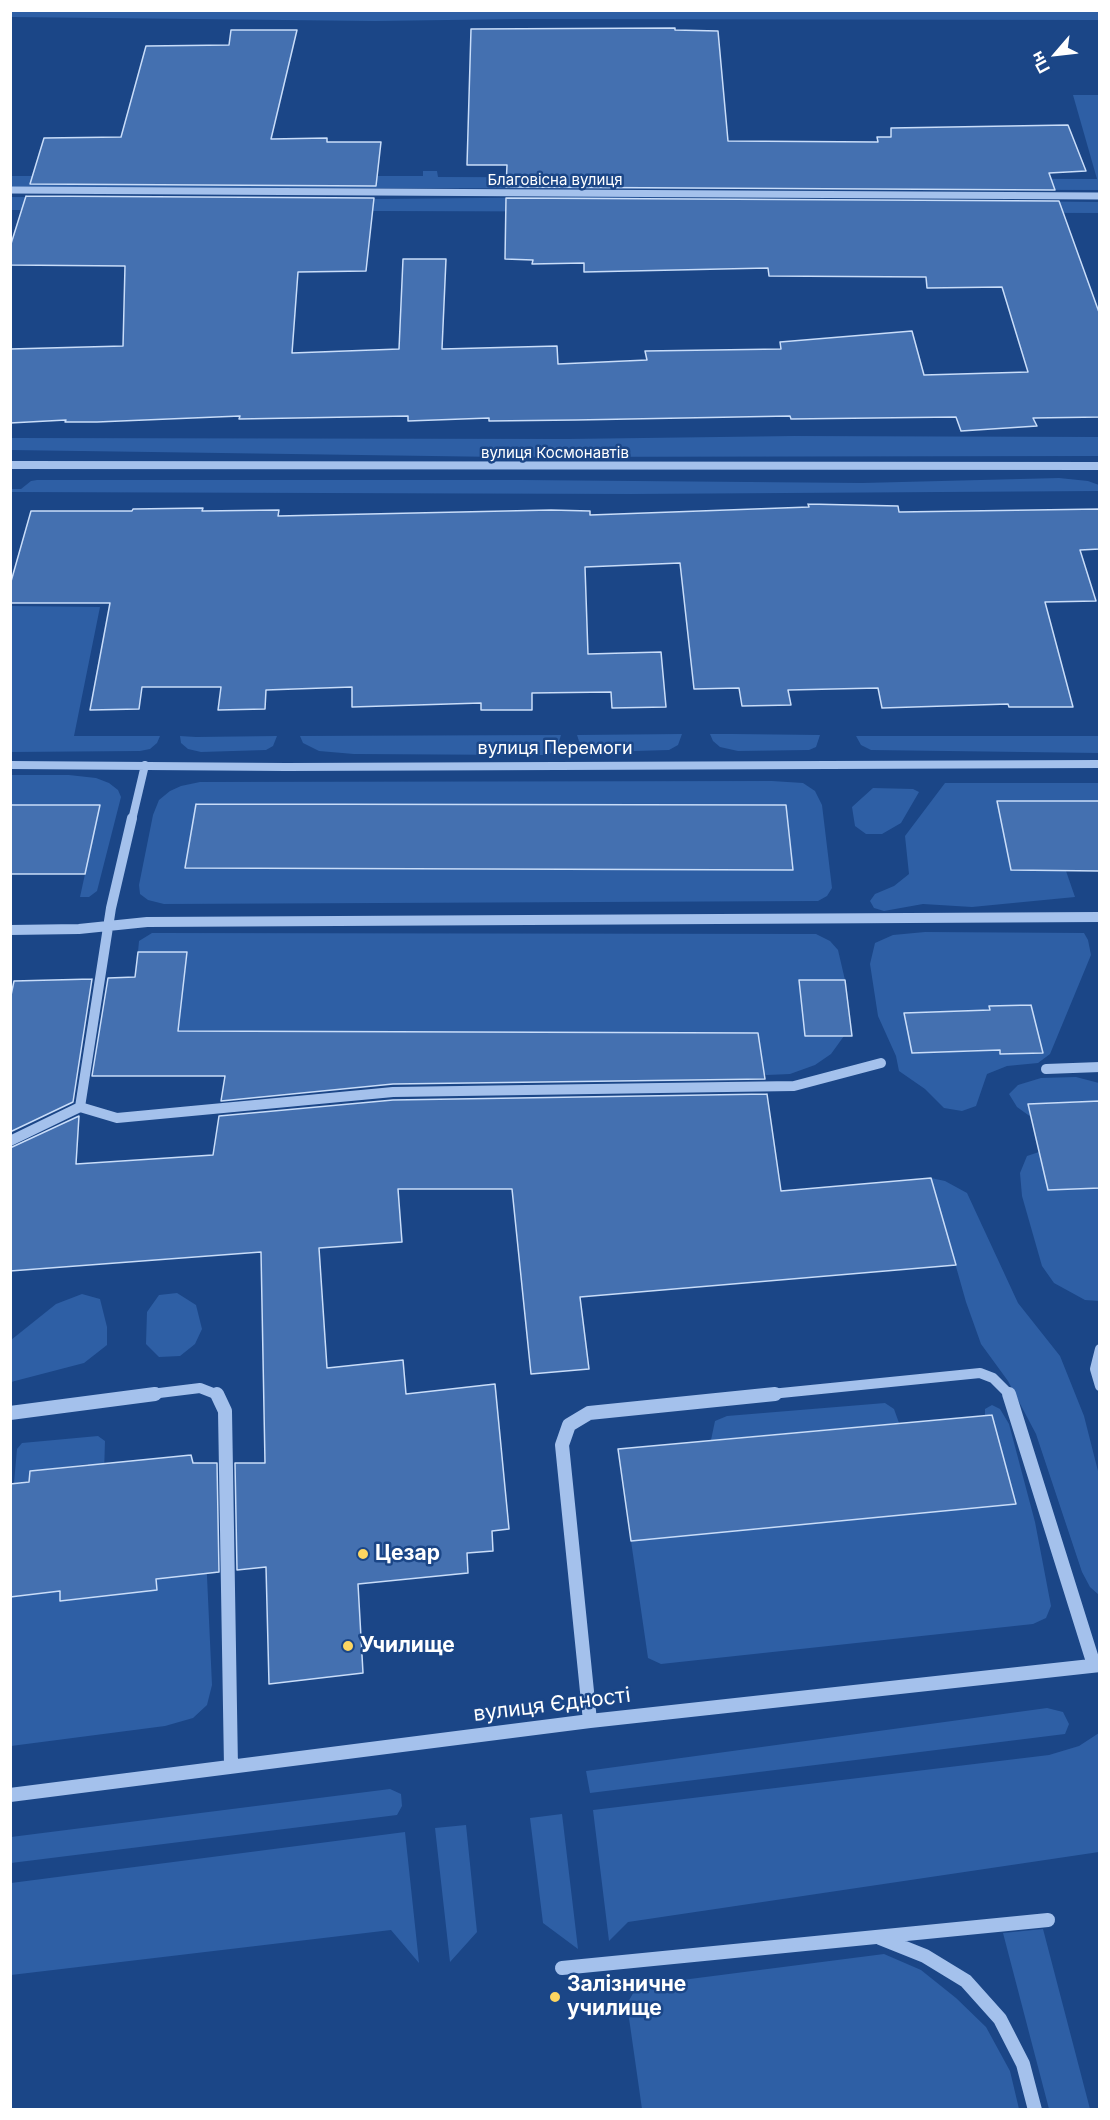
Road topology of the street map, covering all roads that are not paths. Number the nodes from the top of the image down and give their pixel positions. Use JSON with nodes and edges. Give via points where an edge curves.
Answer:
{"nodes":[{"id":1,"x":10,"y":190,"type":"edge"},
{"id":2,"x":1100,"y":196,"type":"edge"},
{"id":3,"x":10,"y":465,"type":"edge"},
{"id":4,"x":1100,"y":466,"type":"edge"},
{"id":5,"x":1100,"y":764,"type":"edge"},
{"id":6,"x":10,"y":765,"type":"edge"},
{"id":7,"x":144,"y":765,"type":"junction"},
{"id":8,"x":1100,"y":918,"type":"edge"},
{"id":9,"x":108,"y":926,"type":"junction"},
{"id":10,"x":10,"y":930,"type":"edge"},
{"id":11,"x":880,"y":1063,"type":"dead end"},
{"id":12,"x":1100,"y":1067,"type":"edge"},
{"id":13,"x":1046,"y":1069,"type":"dead end"},
{"id":14,"x":80,"y":1107,"type":"junction"},
{"id":15,"x":10,"y":1141,"type":"edge"},
{"id":16,"x":1100,"y":1349,"type":"edge"},
{"id":17,"x":1100,"y":1386,"type":"edge"},
{"id":18,"x":10,"y":1413,"type":"edge"},
{"id":19,"x":1097,"y":1665,"type":"edge"},
{"id":20,"x":590,"y":1721,"type":"junction"},
{"id":21,"x":231,"y":1767,"type":"junction"},
{"id":22,"x":10,"y":1795,"type":"edge"},
{"id":23,"x":1048,"y":1920,"type":"dead end"},
{"id":24,"x":877,"y":1937,"type":"junction"},
{"id":25,"x":562,"y":1968,"type":"dead end"},
{"id":26,"x":1035,"y":2109,"type":"edge"}],
"edges":[{"from":1,"to":2,"type":"street","name":"Благовісна вулиця"},
{"from":3,"to":4,"type":"street","name":"вулиця Космонавтів"},
{"from":5,"to":7,"type":"street","name":"вулиця Перемоги","via":[[286,768]]},
{"from":6,"to":7,"type":"street","name":"вулиця Перемоги"},
{"from":7,"to":9,"type":"street"},
{"from":8,"to":9,"type":"street","via":[[159,922]]},
{"from":9,"to":10,"type":"street"},
{"from":9,"to":14,"type":"street"},
{"from":11,"to":14,"type":"street","via":[[794,1086],[393,1092],[117,1118]]},
{"from":12,"to":13,"type":"street"},
{"from":14,"to":15,"type":"street"},
{"from":16,"to":17,"type":"street","via":[[1095,1369]]},
{"from":18,"to":21,"type":"street","via":[[200,1388],[217,1394],[225,1411]]},
{"from":19,"to":20,"type":"street","name":"вулиця Єдності"},
{"from":19,"to":20,"type":"street","via":[[1011,1396],[993,1378],[980,1373],[589,1413],[569,1425],[562,1445]]},
{"from":20,"to":21,"type":"street","name":"вулиця Єдності"},
{"from":21,"to":22,"type":"street","name":"вулиця Єдності"},
{"from":23,"to":24,"type":"street"},
{"from":24,"to":25,"type":"street"},
{"from":24,"to":26,"type":"street","via":[[925,1956],[966,1981],[1000,2019],[1023,2064]]}]}
